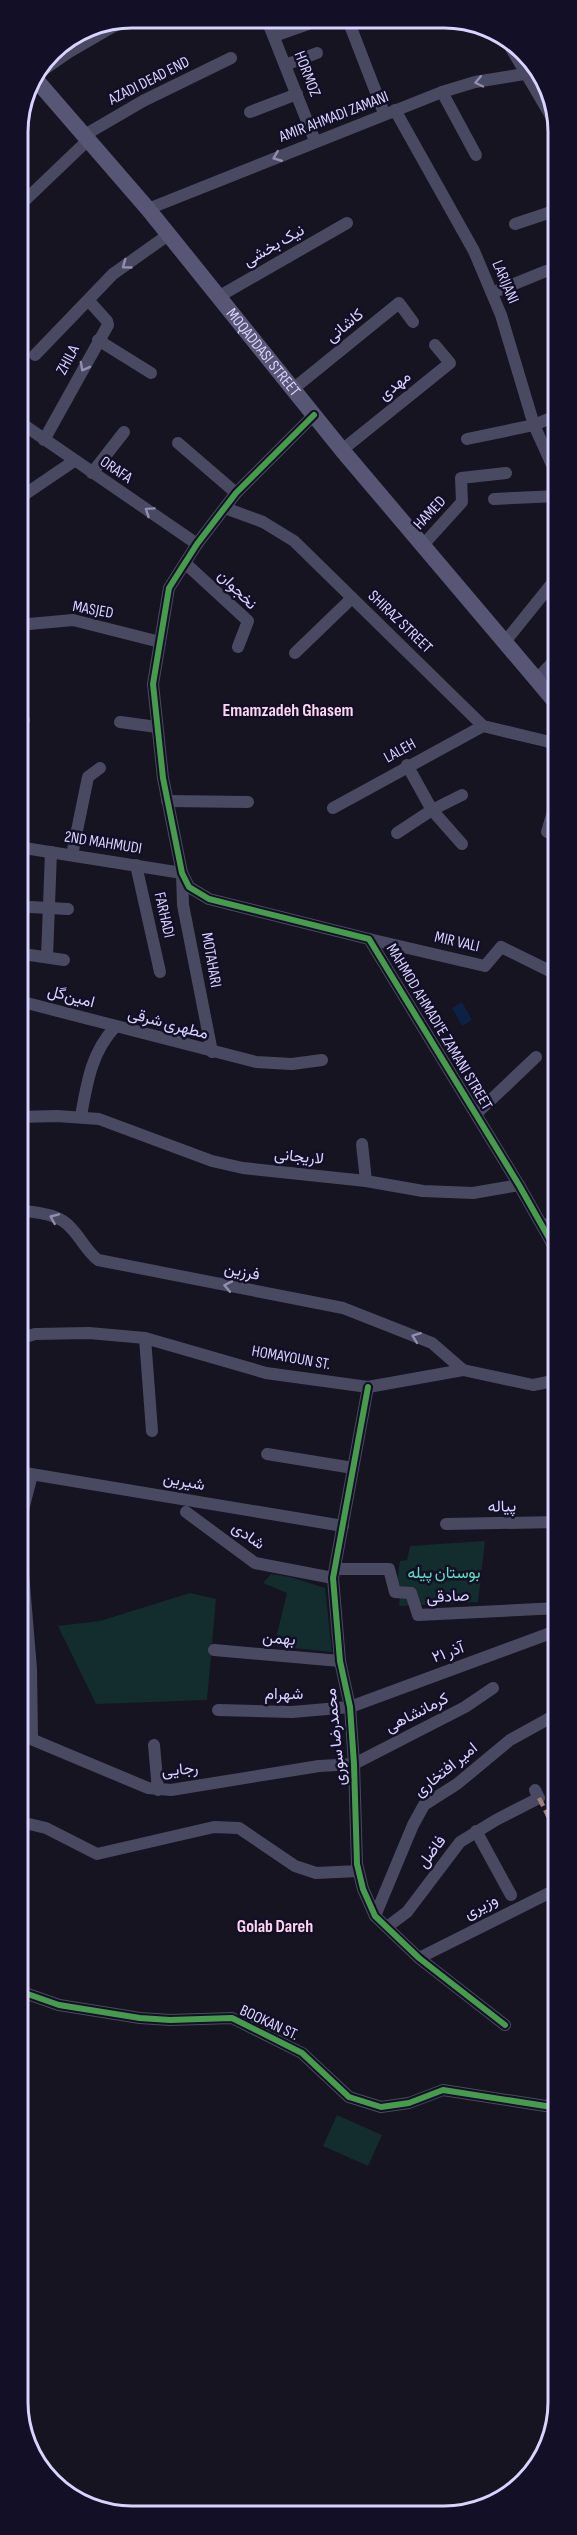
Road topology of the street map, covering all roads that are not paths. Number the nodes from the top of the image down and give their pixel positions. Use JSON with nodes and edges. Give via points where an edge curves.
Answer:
{"nodes":[{"id":1,"x":270,"y":28,"type":"edge"},
{"id":2,"x":297,"y":28,"type":"edge"},
{"id":3,"x":352,"y":28,"type":"edge"},
{"id":4,"x":101,"y":34,"type":"edge"},
{"id":5,"x":274,"y":36,"type":"junction"},
{"id":6,"x":317,"y":53,"type":"dead end"},
{"id":7,"x":60,"y":58,"type":"edge"},
{"id":8,"x":231,"y":58,"type":"dead end"},
{"id":9,"x":285,"y":65,"type":"junction"},
{"id":10,"x":529,"y":72,"type":"edge"},
{"id":11,"x":40,"y":85,"type":"edge"},
{"id":12,"x":442,"y":92,"type":"junction"},
{"id":13,"x":297,"y":94,"type":"junction"},
{"id":14,"x":250,"y":112,"type":"dead end"},
{"id":15,"x":390,"y":112,"type":"junction"},
{"id":16,"x":85,"y":138,"type":"junction"},
{"id":17,"x":315,"y":141,"type":"junction"},
{"id":18,"x":476,"y":155,"type":"dead end"},
{"id":19,"x":29,"y":196,"type":"edge"},
{"id":20,"x":147,"y":209,"type":"junction"},
{"id":21,"x":549,"y":213,"type":"edge"},
{"id":22,"x":347,"y":223,"type":"dead end"},
{"id":23,"x":515,"y":224,"type":"dead end"},
{"id":24,"x":168,"y":235,"type":"junction"},
{"id":25,"x":546,"y":271,"type":"dead end"},
{"id":26,"x":492,"y":293,"type":"junction"},
{"id":27,"x":218,"y":297,"type":"junction"},
{"id":28,"x":88,"y":301,"type":"junction"},
{"id":29,"x":413,"y":322,"type":"dead end"},
{"id":30,"x":98,"y":340,"type":"junction"},
{"id":31,"x":435,"y":345,"type":"dead end"},
{"id":32,"x":35,"y":355,"type":"dead end"},
{"id":33,"x":151,"y":373,"type":"dead end"},
{"id":34,"x":293,"y":389,"type":"junction"},
{"id":35,"x":314,"y":415,"type":"junction"},
{"id":36,"x":549,"y":419,"type":"edge"},
{"id":37,"x":534,"y":425,"type":"junction"},
{"id":38,"x":29,"y":429,"type":"edge"},
{"id":39,"x":124,"y":432,"type":"dead end"},
{"id":40,"x":466,"y":439,"type":"dead end"},
{"id":41,"x":44,"y":440,"type":"junction"},
{"id":42,"x":178,"y":443,"type":"dead end"},
{"id":43,"x":342,"y":450,"type":"junction"},
{"id":44,"x":549,"y":458,"type":"edge"},
{"id":45,"x":74,"y":461,"type":"junction"},
{"id":46,"x":92,"y":473,"type":"junction"},
{"id":47,"x":506,"y":473,"type":"dead end"},
{"id":48,"x":29,"y":492,"type":"edge"},
{"id":49,"x":236,"y":493,"type":"junction"},
{"id":50,"x":549,"y":496,"type":"edge"},
{"id":51,"x":494,"y":499,"type":"dead end"},
{"id":52,"x":225,"y":508,"type":"junction"},
{"id":53,"x":198,"y":544,"type":"junction"},
{"id":54,"x":423,"y":545,"type":"junction"},
{"id":55,"x":185,"y":562,"type":"junction"},
{"id":56,"x":549,"y":587,"type":"edge"},
{"id":57,"x":352,"y":597,"type":"junction"},
{"id":58,"x":29,"y":625,"type":"edge"},
{"id":59,"x":160,"y":642,"type":"junction"},
{"id":60,"x":504,"y":643,"type":"junction"},
{"id":61,"x":238,"y":647,"type":"dead end"},
{"id":62,"x":295,"y":653,"type":"dead end"},
{"id":63,"x":549,"y":667,"type":"edge"},
{"id":64,"x":536,"y":680,"type":"junction"},
{"id":65,"x":549,"y":694,"type":"edge"},
{"id":66,"x":120,"y":722,"type":"dead end"},
{"id":67,"x":483,"y":726,"type":"junction"},
{"id":68,"x":157,"y":727,"type":"junction"},
{"id":69,"x":549,"y":742,"type":"edge"},
{"id":70,"x":407,"y":765,"type":"junction"},
{"id":71,"x":100,"y":768,"type":"dead end"},
{"id":72,"x":462,"y":795,"type":"dead end"},
{"id":73,"x":167,"y":801,"type":"junction"},
{"id":74,"x":249,"y":802,"type":"dead end"},
{"id":75,"x":333,"y":808,"type":"dead end"},
{"id":76,"x":432,"y":810,"type":"junction"},
{"id":77,"x":549,"y":826,"type":"edge"},
{"id":78,"x":547,"y":832,"type":"dead end"},
{"id":79,"x":397,"y":833,"type":"dead end"},
{"id":80,"x":462,"y":843,"type":"dead end"},
{"id":81,"x":29,"y":849,"type":"edge"},
{"id":82,"x":51,"y":852,"type":"junction"},
{"id":83,"x":72,"y":855,"type":"junction"},
{"id":84,"x":136,"y":865,"type":"junction"},
{"id":85,"x":182,"y":873,"type":"junction"},
{"id":86,"x":30,"y":907,"type":"dead end"},
{"id":87,"x":49,"y":908,"type":"junction"},
{"id":88,"x":68,"y":909,"type":"dead end"},
{"id":89,"x":369,"y":939,"type":"junction"},
{"id":90,"x":30,"y":955,"type":"dead end"},
{"id":91,"x":47,"y":957,"type":"junction"},
{"id":92,"x":64,"y":960,"type":"dead end"},
{"id":93,"x":549,"y":970,"type":"edge"},
{"id":94,"x":160,"y":972,"type":"dead end"},
{"id":95,"x":29,"y":1004,"type":"edge"},
{"id":96,"x":115,"y":1027,"type":"junction"},
{"id":97,"x":212,"y":1052,"type":"junction"},
{"id":98,"x":536,"y":1057,"type":"dead end"},
{"id":99,"x":322,"y":1060,"type":"dead end"},
{"id":100,"x":476,"y":1114,"type":"junction"},
{"id":101,"x":81,"y":1116,"type":"junction"},
{"id":102,"x":29,"y":1117,"type":"edge"},
{"id":103,"x":362,"y":1144,"type":"dead end"},
{"id":104,"x":366,"y":1181,"type":"junction"},
{"id":105,"x":519,"y":1185,"type":"junction"},
{"id":106,"x":29,"y":1211,"type":"edge"},
{"id":107,"x":549,"y":1224,"type":"edge"},
{"id":108,"x":543,"y":1226,"type":"junction"},
{"id":109,"x":549,"y":1236,"type":"edge"},
{"id":110,"x":28,"y":1336,"type":"edge"},
{"id":111,"x":145,"y":1338,"type":"junction"},
{"id":112,"x":463,"y":1370,"type":"junction"},
{"id":113,"x":548,"y":1382,"type":"edge"},
{"id":114,"x":368,"y":1387,"type":"junction"},
{"id":115,"x":152,"y":1431,"type":"dead end"},
{"id":116,"x":267,"y":1454,"type":"dead end"},
{"id":117,"x":353,"y":1468,"type":"junction"},
{"id":118,"x":28,"y":1474,"type":"edge"},
{"id":119,"x":32,"y":1475,"type":"junction"},
{"id":120,"x":28,"y":1489,"type":"edge"},
{"id":121,"x":186,"y":1512,"type":"dead end"},
{"id":122,"x":548,"y":1522,"type":"edge"},
{"id":123,"x":446,"y":1524,"type":"dead end"},
{"id":124,"x":343,"y":1526,"type":"junction"},
{"id":125,"x":334,"y":1574,"type":"junction"},
{"id":126,"x":548,"y":1608,"type":"edge"},
{"id":127,"x":548,"y":1634,"type":"edge"},
{"id":128,"x":28,"y":1650,"type":"edge"},
{"id":129,"x":214,"y":1650,"type":"dead end"},
{"id":130,"x":340,"y":1661,"type":"junction"},
{"id":131,"x":493,"y":1688,"type":"dead end"},
{"id":132,"x":350,"y":1707,"type":"junction"},
{"id":133,"x":218,"y":1710,"type":"dead end"},
{"id":134,"x":548,"y":1719,"type":"edge"},
{"id":135,"x":28,"y":1738,"type":"edge"},
{"id":136,"x":32,"y":1739,"type":"junction"},
{"id":137,"x":154,"y":1745,"type":"dead end"},
{"id":138,"x":354,"y":1764,"type":"junction"},
{"id":139,"x":158,"y":1790,"type":"junction"},
{"id":140,"x":535,"y":1790,"type":"dead end"},
{"id":141,"x":29,"y":1824,"type":"dead end"},
{"id":142,"x":476,"y":1831,"type":"junction"},
{"id":143,"x":358,"y":1871,"type":"junction"},
{"id":144,"x":548,"y":1893,"type":"edge"},
{"id":145,"x":511,"y":1895,"type":"dead end"},
{"id":146,"x":375,"y":1916,"type":"junction"},
{"id":147,"x":387,"y":1927,"type":"junction"},
{"id":148,"x":420,"y":1958,"type":"junction"},
{"id":149,"x":28,"y":1994,"type":"edge"},
{"id":150,"x":505,"y":2025,"type":"dead end"},
{"id":151,"x":548,"y":2106,"type":"edge"}],
"edges":[{"from":1,"to":5,"type":"street","name":"HORMOZ"},
{"from":2,"to":5,"type":"street"},
{"from":3,"to":15,"type":"street","name":"LARIJANI"},
{"from":4,"to":7,"type":"street"},
{"from":5,"to":9,"type":"street","name":"HORMOZ"},
{"from":6,"to":9,"type":"street"},
{"from":8,"to":16,"type":"street","name":"AZADI DEAD END","via":[[142,101]]},
{"from":9,"to":13,"type":"street","name":"HORMOZ"},
{"from":10,"to":12,"type":"street","name":"AMIR AHMADI ZAMANI","one_way":true},
{"from":11,"to":16,"type":"main road","name":"MOQADDASI STREET"},
{"from":12,"to":15,"type":"street","name":"AMIR AHMADI ZAMANI"},
{"from":12,"to":18,"type":"street"},
{"from":13,"to":14,"type":"street"},
{"from":13,"to":17,"type":"street","name":"HORMOZ"},
{"from":15,"to":17,"type":"street","name":"AMIR AHMADI ZAMANI"},
{"from":15,"to":26,"type":"street","name":"LARIJANI","via":[[474,251]]},
{"from":16,"to":19,"type":"street","name":"AZADI DEAD END"},
{"from":16,"to":20,"type":"main road","name":"MOQADDASI STREET"},
{"from":17,"to":20,"type":"street","name":"AMIR AHMADI ZAMANI","one_way":true},
{"from":20,"to":24,"type":"main road","name":"MOQADDASI STREET"},
{"from":21,"to":23,"type":"street"},
{"from":22,"to":27,"type":"street","name":"نیک بخشی"},
{"from":24,"to":27,"type":"main road","name":"MOQADDASI STREET"},
{"from":24,"to":28,"type":"street","name":"ZHILA","one_way":true,"via":[[113,274]]},
{"from":25,"to":26,"type":"street"},
{"from":26,"to":37,"type":"street","name":"LARIJANI"},
{"from":27,"to":34,"type":"main road","name":"MOQADDASI STREET"},
{"from":28,"to":30,"type":"street","name":"ZHILA","via":[[107,322]]},
{"from":28,"to":32,"type":"street","name":"ZHILA"},
{"from":29,"to":34,"type":"street","name":"کاشانی","via":[[399,303]]},
{"from":30,"to":33,"type":"street"},
{"from":30,"to":41,"type":"street","name":"ZHILA","one_way":true},
{"from":31,"to":43,"type":"street","name":"مهدی","via":[[450,363]]},
{"from":34,"to":35,"type":"main road","name":"MOQADDASI STREET"},
{"from":35,"to":43,"type":"main road","name":"MOQADDASI STREET"},
{"from":35,"to":49,"type":"street"},
{"from":36,"to":37,"type":"street"},
{"from":37,"to":40,"type":"street"},
{"from":37,"to":44,"type":"street","name":"LARIJANI"},
{"from":38,"to":41,"type":"street","name":"ORAFA"},
{"from":39,"to":46,"type":"street"},
{"from":41,"to":45,"type":"street","name":"ORAFA"},
{"from":42,"to":49,"type":"street"},
{"from":43,"to":54,"type":"main road","name":"MOQADDASI STREET"},
{"from":45,"to":46,"type":"street","name":"ORAFA"},
{"from":45,"to":48,"type":"street"},
{"from":53,"to":46,"type":"street","name":"ORAFA","one_way":true},
{"from":47,"to":54,"type":"street","name":"HAMED","via":[[461,478],[462,502]]},
{"from":49,"to":52,"type":"street"},
{"from":50,"to":51,"type":"street"},
{"from":52,"to":53,"type":"street"},
{"from":52,"to":57,"type":"street","name":"SHIRAZ STREET","via":[[263,522],[294,541]]},
{"from":53,"to":55,"type":"street"},
{"from":54,"to":60,"type":"main road","name":"MOQADDASI STREET"},
{"from":55,"to":59,"type":"street","via":[[169,588]]},
{"from":55,"to":61,"type":"street","name":"نخجوان","via":[[248,621]]},
{"from":56,"to":60,"type":"street"},
{"from":57,"to":62,"type":"street"},
{"from":57,"to":67,"type":"street","name":"SHIRAZ STREET"},
{"from":58,"to":59,"type":"street","name":"MASJED","via":[[73,620]]},
{"from":59,"to":68,"type":"street","via":[[153,684]]},
{"from":60,"to":64,"type":"main road","name":"MOQADDASI STREET"},
{"from":63,"to":64,"type":"street"},
{"from":64,"to":65,"type":"main road","name":"MOQADDASI STREET"},
{"from":66,"to":68,"type":"street"},
{"from":67,"to":69,"type":"street"},
{"from":67,"to":70,"type":"street","name":"LALEH"},
{"from":68,"to":73,"type":"street"},
{"from":70,"to":75,"type":"street","name":"LALEH"},
{"from":70,"to":76,"type":"street"},
{"from":71,"to":83,"type":"street","via":[[88,777]]},
{"from":72,"to":76,"type":"street"},
{"from":73,"to":74,"type":"street"},
{"from":73,"to":85,"type":"street"},
{"from":76,"to":79,"type":"street"},
{"from":76,"to":80,"type":"street"},
{"from":77,"to":78,"type":"street"},
{"from":81,"to":82,"type":"street","name":"2ND MAHMUDI"},
{"from":82,"to":83,"type":"street","name":"2ND MAHMUDI"},
{"from":82,"to":87,"type":"street"},
{"from":83,"to":84,"type":"street","name":"2ND MAHMUDI"},
{"from":84,"to":85,"type":"street","name":"2ND MAHMUDI"},
{"from":84,"to":94,"type":"street","name":"FARHADI"},
{"from":85,"to":89,"type":"street","name":"MAHMOD AHMADI'E ZAMANI STREET","via":[[189,887],[209,899]]},
{"from":85,"to":97,"type":"street","name":"MOTAHARI","via":[[183,905]]},
{"from":86,"to":87,"type":"street"},
{"from":87,"to":88,"type":"street"},
{"from":87,"to":91,"type":"street"},
{"from":89,"to":93,"type":"street","name":"MIR VALI","via":[[485,966],[501,947]]},
{"from":89,"to":100,"type":"street","name":"MAHMOD AHMADI'E ZAMANI STREET"},
{"from":90,"to":91,"type":"street"},
{"from":91,"to":92,"type":"street"},
{"from":95,"to":96,"type":"street","name":"امین‌گل"},
{"from":96,"to":97,"type":"street","name":"مطهری شرقی"},
{"from":96,"to":101,"type":"street","via":[[103,1040],[89,1070]]},
{"from":97,"to":99,"type":"street","name":"مطهری شرقی","via":[[256,1062],[292,1064]]},
{"from":98,"to":100,"type":"street"},
{"from":100,"to":105,"type":"street","name":"MAHMOD AHMADI'E ZAMANI STREET"},
{"from":101,"to":102,"type":"street","name":"لاریجانی"},
{"from":101,"to":104,"type":"street","name":"لاریجانی","via":[[99,1119],[212,1161]]},
{"from":103,"to":104,"type":"street"},
{"from":104,"to":105,"type":"street","name":"لاریجانی","via":[[423,1191],[473,1193]]},
{"from":105,"to":108,"type":"street","name":"MAHMOD AHMADI'E ZAMANI STREET"},
{"from":112,"to":106,"type":"street","name":"فرزین","one_way":true,"via":[[432,1343],[343,1308],[98,1260],[70,1226],[52,1215]]},
{"from":107,"to":108,"type":"street"},
{"from":108,"to":109,"type":"street","name":"MAHMOD AHMADI'E ZAMANI STREET"},
{"from":110,"to":111,"type":"street","name":"HOMAYOUN ST.","via":[[89,1333]]},
{"from":111,"to":114,"type":"street","name":"HOMAYOUN ST.","via":[[266,1373]]},
{"from":111,"to":115,"type":"street"},
{"from":112,"to":113,"type":"street","name":"HOMAYOUN ST.","via":[[533,1385]]},
{"from":112,"to":114,"type":"street","name":"HOMAYOUN ST."},
{"from":114,"to":117,"type":"street","name":"محمدرضا سوری"},
{"from":116,"to":117,"type":"street"},
{"from":117,"to":124,"type":"street","name":"محمدرضا سوری"},
{"from":118,"to":119,"type":"street","name":"شیرین"},
{"from":119,"to":120,"type":"street"},
{"from":119,"to":124,"type":"street","name":"شیرین"},
{"from":121,"to":125,"type":"street","name":"شادی","via":[[255,1563]]},
{"from":122,"to":123,"type":"street","name":"پیاله"},
{"from":124,"to":125,"type":"street","name":"محمدرضا سوری"},
{"from":125,"to":126,"type":"street","name":"صادقی","via":[[388,1569],[396,1592],[411,1593],[418,1615]]},
{"from":125,"to":130,"type":"street","name":"محمدرضا سوری"},
{"from":127,"to":132,"type":"street","name":"۲۱ آذر"},
{"from":128,"to":136,"type":"street"},
{"from":129,"to":130,"type":"street","name":"بهمن"},
{"from":130,"to":132,"type":"street","name":"محمدرضا سوری"},
{"from":131,"to":138,"type":"street","name":"کرمانشاهی","via":[[465,1707]]},
{"from":132,"to":133,"type":"street","name":"شهرام","via":[[292,1712]]},
{"from":132,"to":138,"type":"street","name":"محمدرضا سوری"},
{"from":134,"to":146,"type":"street","name":"امیر افتخاری","via":[[510,1740],[458,1784],[424,1805]]},
{"from":135,"to":136,"type":"street","name":"رجایی"},
{"from":136,"to":139,"type":"street","name":"رجایی"},
{"from":137,"to":139,"type":"street"},
{"from":138,"to":139,"type":"street","name":"رجایی"},
{"from":138,"to":143,"type":"street","name":"محمدرضا سوری"},
{"from":140,"to":142,"type":"street","name":"فاضل","via":[[539,1798]]},
{"from":141,"to":143,"type":"street","via":[[46,1828],[97,1854],[214,1827],[239,1828],[295,1866],[316,1873]]},
{"from":142,"to":145,"type":"street"},
{"from":142,"to":147,"type":"street","name":"فاضل","via":[[460,1842],[407,1912]]},
{"from":143,"to":146,"type":"street","name":"محمدرضا سوری"},
{"from":144,"to":148,"type":"street","name":"وزیری"},
{"from":146,"to":147,"type":"street","name":"محمدرضا سوری"},
{"from":147,"to":148,"type":"street","name":"محمدرضا سوری"},
{"from":148,"to":150,"type":"street","name":"محمدرضا سوری"},
{"from":149,"to":151,"type":"street","name":"BOOKAN ST.","via":[[59,2006],[140,2018],[232,2018],[302,2053],[350,2097],[381,2107],[409,2103],[443,2090]]}]}
